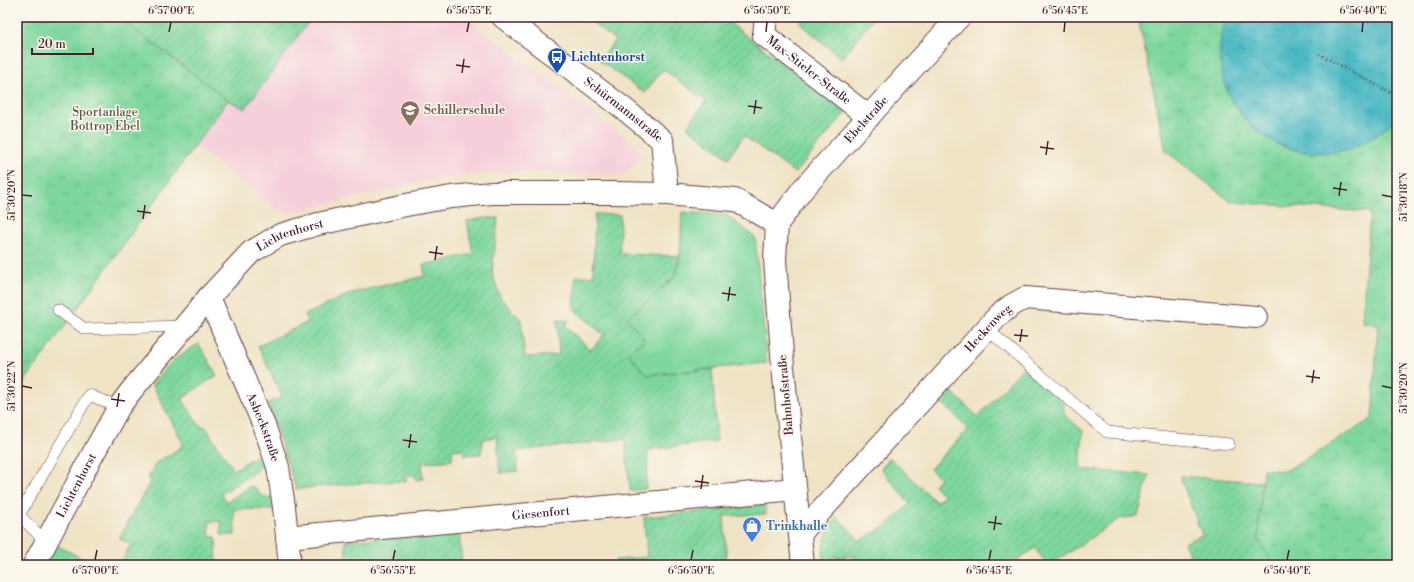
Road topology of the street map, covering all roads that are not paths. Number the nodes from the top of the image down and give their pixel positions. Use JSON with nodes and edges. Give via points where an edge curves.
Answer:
{"nodes":[{"id":1,"x":503,"y":17,"type":"edge"},
{"id":2,"x":766,"y":17,"type":"edge"},
{"id":3,"x":959,"y":17,"type":"edge"},
{"id":4,"x":869,"y":117,"type":"junction"},
{"id":5,"x":667,"y":194,"type":"junction"},
{"id":6,"x":777,"y":224,"type":"junction"},
{"id":7,"x":209,"y":298,"type":"junction"},
{"id":8,"x":58,"y":310,"type":"dead end"},
{"id":9,"x":1256,"y":318,"type":"dead end"},
{"id":10,"x":185,"y":326,"type":"junction"},
{"id":11,"x":987,"y":329,"type":"junction"},
{"id":12,"x":119,"y":407,"type":"junction"},
{"id":13,"x":1229,"y":444,"type":"dead end"},
{"id":14,"x":795,"y":489,"type":"junction"},
{"id":15,"x":800,"y":534,"type":"junction"},
{"id":16,"x":287,"y":536,"type":"junction"},
{"id":17,"x":46,"y":542,"type":"junction"},
{"id":18,"x":34,"y":565,"type":"edge"},
{"id":19,"x":290,"y":565,"type":"edge"},
{"id":20,"x":803,"y":565,"type":"edge"}],
"edges":[{"from":1,"to":5,"type":"street","name":"Schürmannstraße","via":[[662,140]]},
{"from":2,"to":4,"type":"street","name":"Max-Stieler-Straße","via":[[764,35]]},
{"from":3,"to":4,"type":"street","name":"Ebelstraße"},
{"from":4,"to":6,"type":"street","name":"Ebelstraße","via":[[802,190]]},
{"from":5,"to":6,"type":"street","name":"Lichtenhorst","via":[[735,200]]},
{"from":5,"to":7,"type":"street","name":"Lichtenhorst","via":[[492,193],[406,205],[318,224],[280,235],[251,252]]},
{"from":6,"to":14,"type":"street","name":"Bahnhofstraße","via":[[775,260]]},
{"from":7,"to":10,"type":"street","name":"Lichtenhorst"},
{"from":7,"to":16,"type":"street","name":"Asbeckstraße","via":[[265,428],[275,461]]},
{"from":8,"to":10,"type":"lane","via":[[85,329]]},
{"from":9,"to":11,"type":"street","name":"Heckenweg","via":[[1025,298],[999,315]]},
{"from":10,"to":12,"type":"street","name":"Lichtenhorst"},
{"from":11,"to":13,"type":"lane","via":[[1107,432]]},
{"from":11,"to":15,"type":"street","name":"Heckenweg"},
{"from":12,"to":17,"type":"street","name":"Lichtenhorst"},
{"from":12,"to":17,"type":"lane","via":[[88,395],[20,515]]},
{"from":14,"to":15,"type":"street","name":"Bahnhofstraße"},
{"from":14,"to":16,"type":"street","name":"Giesenfort"},
{"from":15,"to":20,"type":"street","name":"Bahnhofstraße"},
{"from":16,"to":19,"type":"street","name":"Asbeckstraße"},
{"from":17,"to":18,"type":"street","name":"Lichtenhorst"}]}
